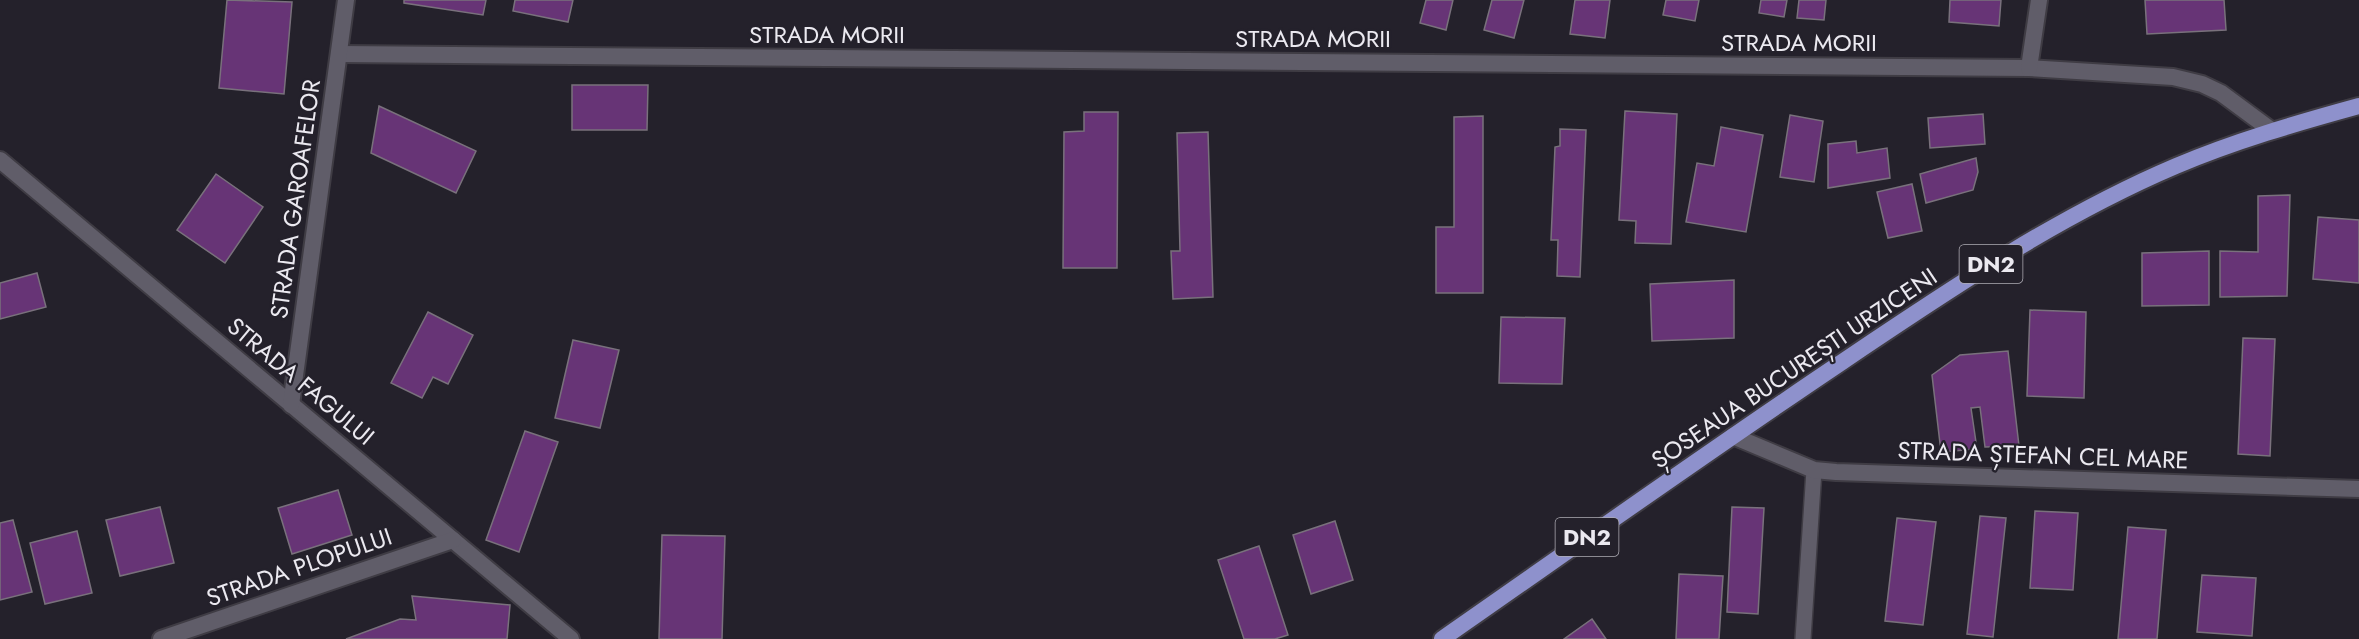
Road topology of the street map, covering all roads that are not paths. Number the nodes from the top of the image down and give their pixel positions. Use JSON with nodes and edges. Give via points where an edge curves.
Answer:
{"nodes":[{"id":1,"x":346,"y":0,"type":"edge"},
{"id":2,"x":2039,"y":0,"type":"edge"},
{"id":3,"x":340,"y":54,"type":"junction"},
{"id":4,"x":2029,"y":68,"type":"junction"},
{"id":5,"x":2359,"y":106,"type":"edge"},
{"id":6,"x":2271,"y":130,"type":"junction"},
{"id":7,"x":0,"y":160,"type":"edge"},
{"id":8,"x":291,"y":405,"type":"junction"},
{"id":9,"x":1733,"y":436,"type":"junction"},
{"id":10,"x":1814,"y":470,"type":"junction"},
{"id":11,"x":2359,"y":489,"type":"edge"},
{"id":12,"x":453,"y":540,"type":"junction"},
{"id":13,"x":161,"y":639,"type":"edge"},
{"id":14,"x":571,"y":639,"type":"edge"},
{"id":15,"x":1442,"y":639,"type":"edge"},
{"id":16,"x":1803,"y":639,"type":"edge"}],
"edges":[{"from":1,"to":3,"type":"street","name":"STRADA GAROAFELOR"},
{"from":2,"to":4,"type":"street"},
{"from":3,"to":4,"type":"street","name":"STRADA MORII"},
{"from":3,"to":8,"type":"street","name":"STRADA GAROAFELOR"},
{"from":4,"to":6,"type":"street","name":"STRADA MORII","via":[[2173,77],[2202,84],[2221,93]]},
{"from":5,"to":6,"type":"highway","name":"ȘOSEAUA BUCUREȘTI URZICENI","number":"DN2"},
{"from":6,"to":9,"type":"highway","name":"ȘOSEAUA BUCUREȘTI URZICENI","number":"DN2","via":[[2175,167],[2074,216],[1991,264]]},
{"from":7,"to":8,"type":"street","name":"STRADA FAGULUI"},
{"from":8,"to":12,"type":"street","name":"STRADA FAGULUI"},
{"from":9,"to":10,"type":"street","name":"STRADA ȘTEFAN CEL MARE"},
{"from":9,"to":15,"type":"highway","name":"ȘOSEAUA BUCUREȘTI URZICENI","number":"DN2"},
{"from":10,"to":11,"type":"street","name":"STRADA ȘTEFAN CEL MARE"},
{"from":10,"to":16,"type":"lane"},
{"from":12,"to":13,"type":"street","name":"STRADA PLOPULUI"},
{"from":12,"to":14,"type":"street","name":"STRADA FAGULUI"}]}
